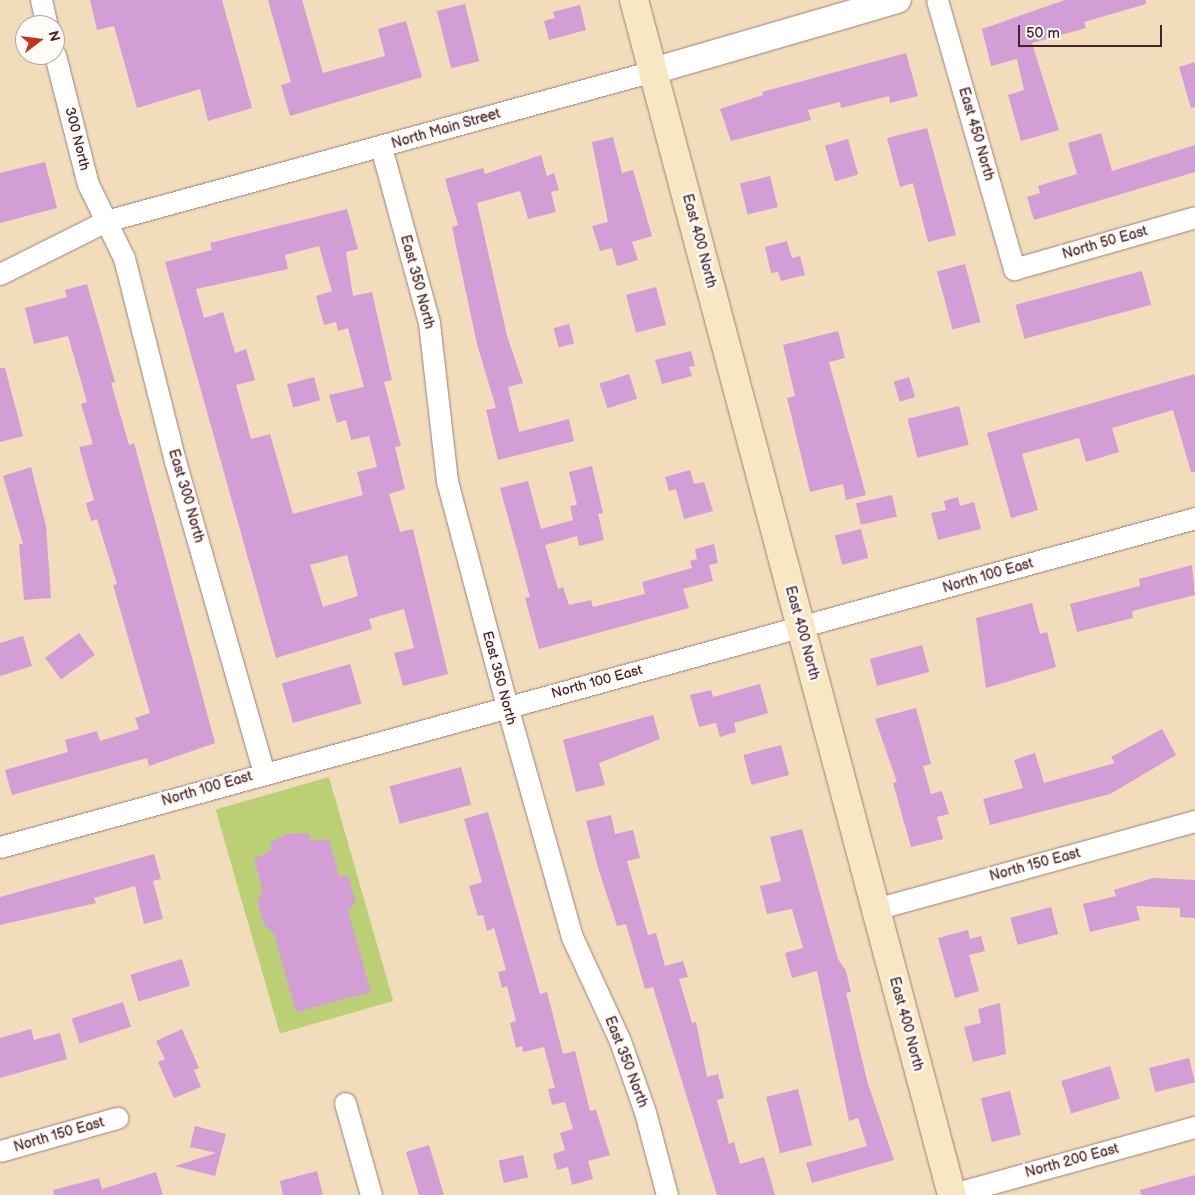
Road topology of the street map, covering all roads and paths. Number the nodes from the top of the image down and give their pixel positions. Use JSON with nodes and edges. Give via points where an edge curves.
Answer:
{"nodes":[{"id":1,"x":41,"y":0,"type":"edge"},
{"id":2,"x":634,"y":0,"type":"edge"},
{"id":3,"x":898,"y":0,"type":"edge"},
{"id":4,"x":938,"y":0,"type":"edge"},
{"id":5,"x":45,"y":15,"type":"edge"},
{"id":6,"x":58,"y":65,"type":"edge"},
{"id":7,"x":653,"y":70,"type":"junction"},
{"id":8,"x":381,"y":147,"type":"junction"},
{"id":9,"x":1195,"y":217,"type":"edge"},
{"id":10,"x":106,"y":221,"type":"junction"},
{"id":11,"x":1014,"y":269,"type":"joint"},
{"id":12,"x":0,"y":274,"type":"edge"},
{"id":13,"x":1195,"y":518,"type":"edge"},
{"id":14,"x":801,"y":628,"type":"junction"},
{"id":15,"x":507,"y":706,"type":"junction"},
{"id":16,"x":264,"y":773,"type":"junction"},
{"id":17,"x":1195,"y":821,"type":"edge"},
{"id":18,"x":0,"y":848,"type":"edge"},
{"id":19,"x":875,"y":909,"type":"junction"},
{"id":20,"x":345,"y":1103,"type":"dead end"},
{"id":21,"x":117,"y":1118,"type":"dead end"},
{"id":22,"x":1195,"y":1127,"type":"edge"},
{"id":23,"x":0,"y":1151,"type":"edge"},
{"id":24,"x":371,"y":1195,"type":"edge"},
{"id":25,"x":666,"y":1195,"type":"edge"},
{"id":26,"x":951,"y":1195,"type":"edge"}],
"edges":[{"from":1,"to":5,"type":"street"},
{"from":2,"to":7,"type":"main road","name":"East 400 North"},
{"from":3,"to":7,"type":"street","name":"North Main Street"},
{"from":4,"to":11,"type":"street","name":"East 450 North"},
{"from":6,"to":10,"type":"street","name":"300 North","via":[[88,184]]},
{"from":7,"to":8,"type":"street","name":"North Main Street"},
{"from":7,"to":14,"type":"main road","name":"East 400 North"},
{"from":8,"to":10,"type":"street","name":"North Main Street"},
{"from":8,"to":15,"type":"street","name":"East 350 North","via":[[429,323],[447,481]]},
{"from":9,"to":11,"type":"street","name":"North 50 East"},
{"from":10,"to":12,"type":"street","name":"North Main Street"},
{"from":10,"to":16,"type":"street","name":"East 300 North","via":[[124,258],[176,461]]},
{"from":13,"to":14,"type":"street","name":"North 100 East"},
{"from":14,"to":15,"type":"street","name":"North 100 East"},
{"from":14,"to":19,"type":"main road","name":"East 400 North"},
{"from":15,"to":16,"type":"street","name":"North 100 East"},
{"from":15,"to":25,"type":"street","name":"East 350 North","via":[[572,937],[620,1041],[645,1112]]},
{"from":16,"to":18,"type":"street","name":"North 100 East"},
{"from":17,"to":19,"type":"street","name":"North 150 East"},
{"from":19,"to":26,"type":"main road","name":"East 400 North"},
{"from":20,"to":24,"type":"street"},
{"from":21,"to":23,"type":"street","name":"North 150 East"},
{"from":22,"to":26,"type":"street","name":"North 200 East"}]}
